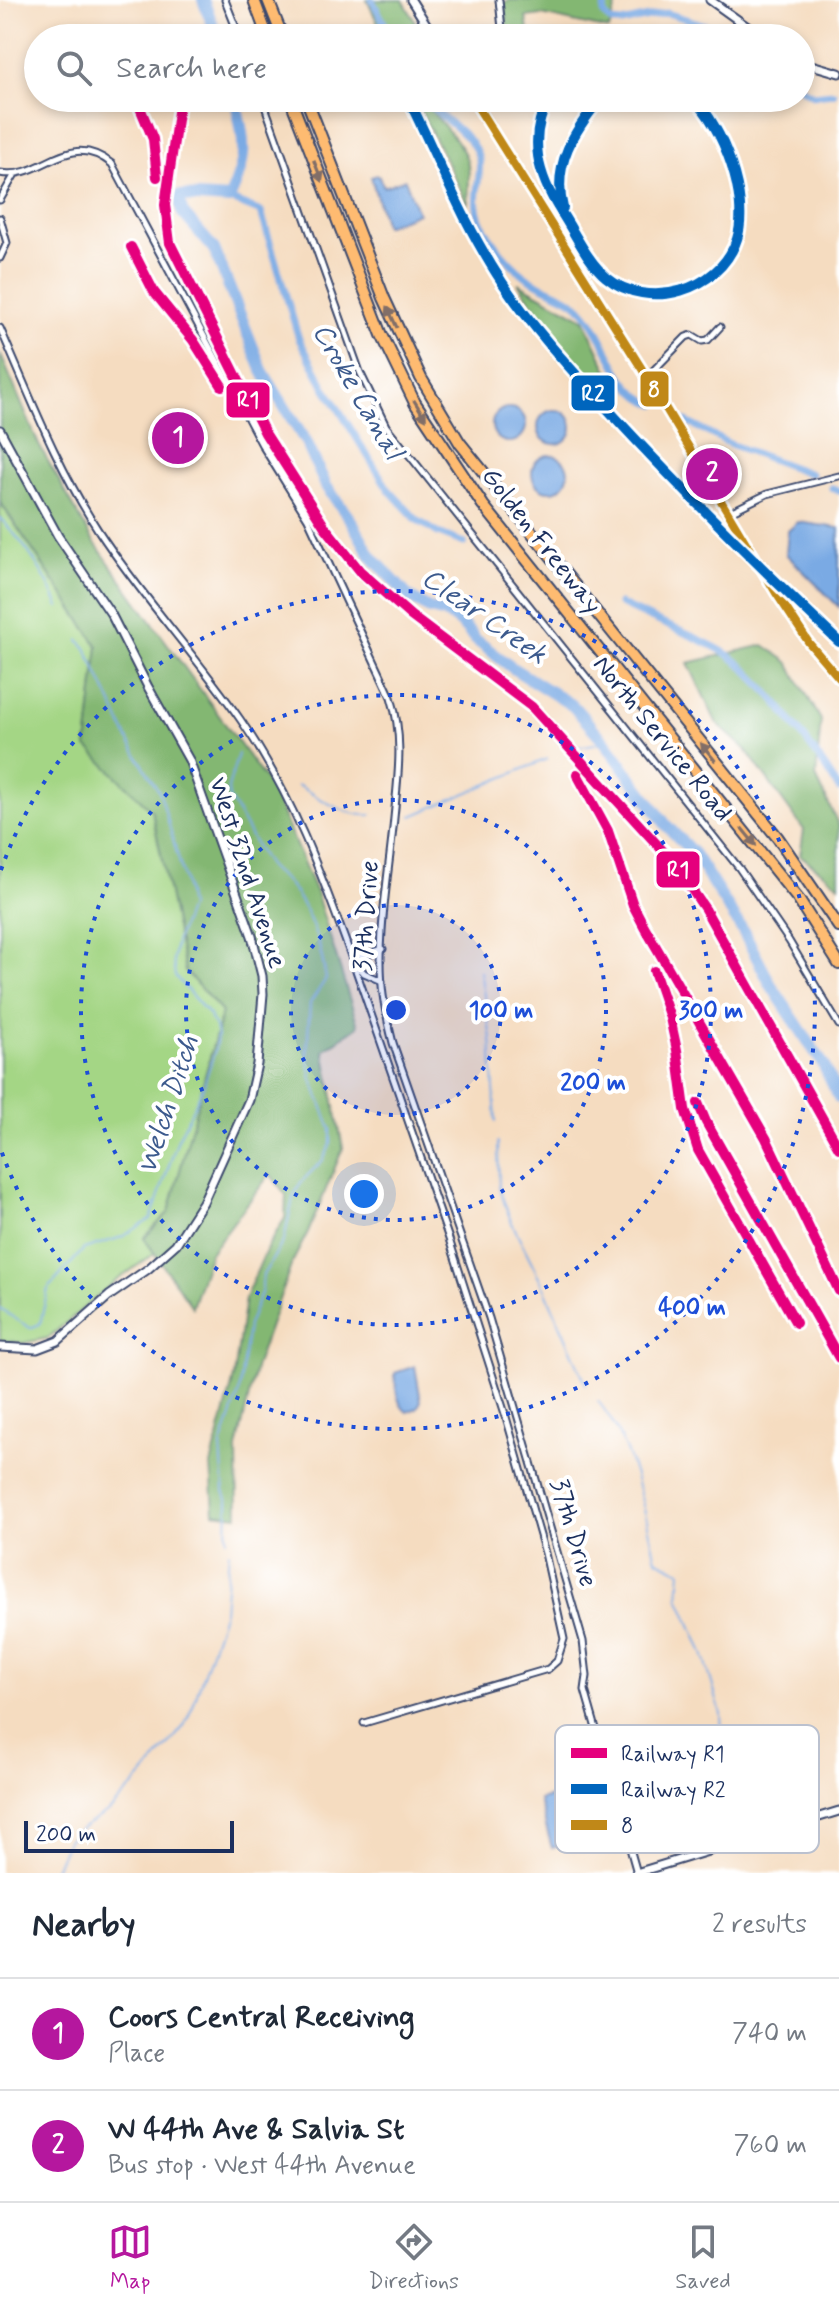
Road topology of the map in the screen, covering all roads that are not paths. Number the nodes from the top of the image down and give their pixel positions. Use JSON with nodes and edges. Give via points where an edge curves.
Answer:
{"nodes":[{"id":1,"x":225,"y":0,"type":"edge"},
{"id":2,"x":254,"y":0,"type":"edge"},
{"id":3,"x":268,"y":0,"type":"edge"},
{"id":4,"x":411,"y":0,"type":"edge"},
{"id":5,"x":499,"y":0,"type":"edge"},
{"id":6,"x":710,"y":0,"type":"edge"},
{"id":7,"x":234,"y":24,"type":"edge"},
{"id":8,"x":263,"y":24,"type":"edge"},
{"id":9,"x":277,"y":24,"type":"edge"},
{"id":10,"x":426,"y":24,"type":"edge"},
{"id":11,"x":502,"y":24,"type":"edge"},
{"id":12,"x":743,"y":24,"type":"edge"},
{"id":13,"x":815,"y":66,"type":"edge"},
{"id":14,"x":839,"y":73,"type":"edge"},
{"id":15,"x":267,"y":112,"type":"edge"},
{"id":16,"x":295,"y":112,"type":"edge"},
{"id":17,"x":311,"y":112,"type":"edge"},
{"id":18,"x":480,"y":112,"type":"edge"},
{"id":19,"x":0,"y":173,"type":"edge"},
{"id":20,"x":15,"y":174,"type":"junction"},
{"id":21,"x":0,"y":200,"type":"edge"},
{"id":22,"x":0,"y":218,"type":"edge"},
{"id":23,"x":0,"y":258,"type":"edge"},
{"id":24,"x":720,"y":327,"type":"dead end"},
{"id":25,"x":0,"y":328,"type":"edge"},
{"id":26,"x":647,"y":377,"type":"junction"},
{"id":27,"x":0,"y":430,"type":"edge"},
{"id":28,"x":839,"y":476,"type":"edge"},
{"id":29,"x":728,"y":513,"type":"junction"},
{"id":30,"x":839,"y":678,"type":"edge"},
{"id":31,"x":839,"y":927,"type":"edge"},
{"id":32,"x":383,"y":949,"type":"junction"},
{"id":33,"x":352,"y":959,"type":"junction"},
{"id":34,"x":839,"y":964,"type":"edge"},
{"id":35,"x":382,"y":981,"type":"junction"},
{"id":36,"x":839,"y":1025,"type":"edge"},
{"id":37,"x":0,"y":1347,"type":"edge"},
{"id":38,"x":364,"y":1723,"type":"dead end"},
{"id":39,"x":595,"y":1725,"type":"edge"},
{"id":40,"x":839,"y":1811,"type":"edge"},
{"id":41,"x":819,"y":1817,"type":"edge"},
{"id":42,"x":630,"y":1853,"type":"edge"},
{"id":43,"x":701,"y":1853,"type":"edge"},
{"id":44,"x":636,"y":1873,"type":"edge"}],
"edges":[{"from":1,"to":7,"type":"street"},
{"from":2,"to":8,"type":"highway"},
{"from":3,"to":9,"type":"highway"},
{"from":4,"to":10,"type":"street"},
{"from":5,"to":11,"type":"street"},
{"from":6,"to":12,"type":"street"},
{"from":13,"to":14,"type":"street"},
{"from":15,"to":36,"type":"street","name":"North Service Road","via":[[360,372],[386,426],[730,856]]},
{"from":16,"to":34,"type":"highway","name":"Golden Freeway","one_way":true,"via":[[382,335],[415,403],[483,505],[798,899]]},
{"from":31,"to":17,"type":"highway","name":"Golden Freeway","one_way":true,"via":[[778,838],[460,443],[421,378],[384,298]]},
{"from":18,"to":26,"type":"street"},
{"from":19,"to":20,"type":"street","name":"37th Drive"},
{"from":20,"to":21,"type":"street"},
{"from":20,"to":32,"type":"street","name":"37th Drive","via":[[75,150],[101,155],[112,164],[262,445],[308,519],[353,611],[391,697],[400,738]]},
{"from":22,"to":23,"type":"street","via":[[7,243]]},
{"from":24,"to":26,"type":"street","via":[[708,340],[686,337]]},
{"from":25,"to":33,"type":"street","via":[[51,443],[97,529],[267,762],[320,867]]},
{"from":26,"to":29,"type":"street"},
{"from":27,"to":37,"type":"street","name":"West 32nd Avenue","via":[[58,536],[107,606],[189,760],[252,936],[263,994],[249,1100],[203,1202],[176,1244],[58,1341],[37,1349]]},
{"from":28,"to":29,"type":"street","via":[[771,492]]},
{"from":29,"to":30,"type":"street","via":[[809,643]]},
{"from":32,"to":33,"type":"street"},
{"from":32,"to":35,"type":"street","name":"37th Drive"},
{"from":33,"to":35,"type":"street","via":[[364,973]]},
{"from":33,"to":38,"type":"street","via":[[506,1417],[564,1639],[557,1661],[548,1669]]},
{"from":35,"to":39,"type":"street","name":"37th Drive","via":[[393,1043],[523,1431],[583,1641],[585,1690]]},
{"from":40,"to":41,"type":"street"},
{"from":42,"to":44,"type":"street","name":"37th Drive"},
{"from":43,"to":44,"type":"street"}]}
